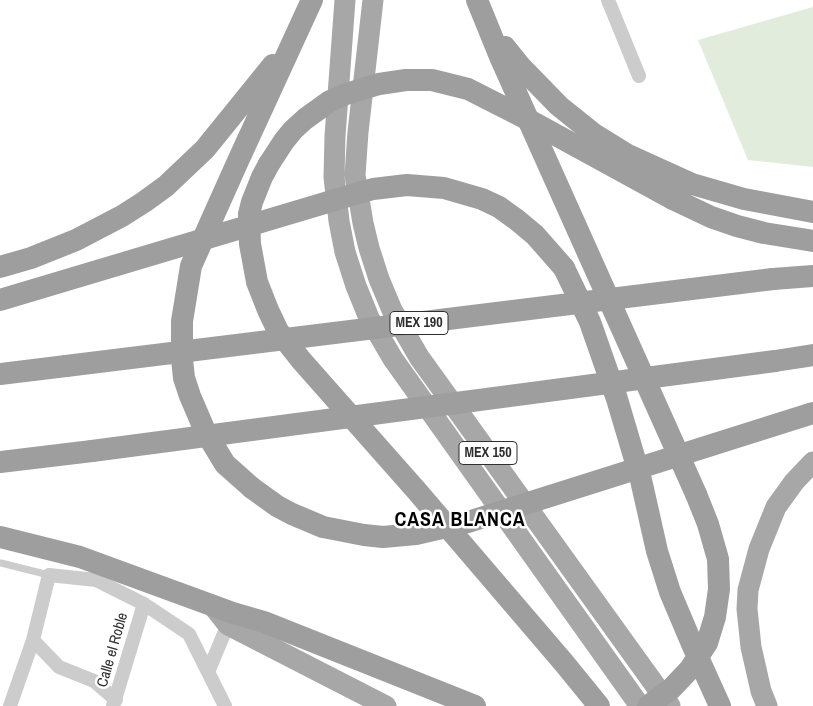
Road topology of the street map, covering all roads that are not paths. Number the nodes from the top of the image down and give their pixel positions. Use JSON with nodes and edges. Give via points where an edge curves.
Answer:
{"nodes":[{"id":1,"x":312,"y":0,"type":"edge"},
{"id":2,"x":345,"y":0,"type":"edge"},
{"id":3,"x":373,"y":0,"type":"edge"},
{"id":4,"x":608,"y":0,"type":"edge"},
{"id":5,"x":480,"y":8,"type":"edge"},
{"id":6,"x":298,"y":32,"type":"junction"},
{"id":7,"x":639,"y":76,"type":"dead end"},
{"id":8,"x":813,"y":212,"type":"edge"},
{"id":9,"x":813,"y":240,"type":"edge"},
{"id":10,"x":0,"y":267,"type":"edge"},
{"id":11,"x":813,"y":276,"type":"edge"},
{"id":12,"x":0,"y":300,"type":"edge"},
{"id":13,"x":813,"y":355,"type":"edge"},
{"id":14,"x":0,"y":374,"type":"edge"},
{"id":15,"x":813,"y":414,"type":"edge"},
{"id":16,"x":0,"y":462,"type":"edge"},
{"id":17,"x":813,"y":462,"type":"edge"},
{"id":18,"x":0,"y":537,"type":"edge"},
{"id":19,"x":1,"y":563,"type":"edge"},
{"id":20,"x":49,"y":576,"type":"junction"},
{"id":21,"x":144,"y":604,"type":"junction"},
{"id":22,"x":225,"y":614,"type":"junction"},
{"id":23,"x":33,"y":640,"type":"junction"},
{"id":24,"x":208,"y":672,"type":"junction"},
{"id":25,"x":216,"y":699,"type":"edge"},
{"id":26,"x":114,"y":703,"type":"edge"},
{"id":27,"x":10,"y":706,"type":"edge"},
{"id":28,"x":225,"y":706,"type":"edge"},
{"id":29,"x":386,"y":706,"type":"edge"},
{"id":30,"x":475,"y":706,"type":"edge"},
{"id":31,"x":599,"y":706,"type":"edge"},
{"id":32,"x":640,"y":706,"type":"edge"},
{"id":33,"x":648,"y":706,"type":"edge"},
{"id":34,"x":670,"y":706,"type":"edge"},
{"id":35,"x":720,"y":706,"type":"edge"},
{"id":36,"x":767,"y":706,"type":"edge"}],
"edges":[{"from":1,"to":6,"type":"highway"},
{"from":2,"to":32,"type":"main road","number":"MEX 150","via":[[334,178],[345,252],[369,318],[393,359]]},
{"from":3,"to":34,"type":"main road","number":"MEX 150","via":[[355,175],[369,248],[392,310],[419,357]]},
{"from":4,"to":7,"type":"street"},
{"from":5,"to":8,"type":"highway","via":[[503,45],[540,88],[611,146],[692,184],[744,199]]},
{"from":5,"to":33,"type":"highway","bridge":true,"via":[[696,494],[718,559],[719,589],[706,644],[690,669]]},
{"from":6,"to":10,"type":"highway","via":[[223,128],[166,186],[91,233]]},
{"from":6,"to":15,"type":"highway","bridge":true,"via":[[192,266],[182,321],[184,378],[197,413],[225,464],[252,488],[277,506],[323,527],[364,536],[416,534],[468,522]]},
{"from":9,"to":31,"type":"highway","bridge":true,"via":[[764,233],[711,217],[468,88],[432,80],[378,84],[330,101],[310,114],[284,141],[256,190],[249,214],[250,244],[257,282],[278,331]]},
{"from":11,"to":14,"type":"highway","number":"MEX 190","bridge":true},
{"from":12,"to":35,"type":"highway","bridge":true,"via":[[373,189],[407,185],[444,188],[499,207],[535,235],[564,268],[590,322],[617,399],[670,592]]},
{"from":13,"to":16,"type":"highway","bridge":true},
{"from":17,"to":36,"type":"main road","via":[[776,507],[758,549],[748,590],[751,646]]},
{"from":18,"to":22,"type":"highway","via":[[80,557]]},
{"from":19,"to":20,"type":"lane"},
{"from":20,"to":21,"type":"street","via":[[96,580]]},
{"from":20,"to":23,"type":"street"},
{"from":21,"to":24,"type":"street","via":[[189,634]]},
{"from":21,"to":26,"type":"street","name":"Calle el Roble"},
{"from":22,"to":24,"type":"street"},
{"from":22,"to":29,"type":"main road"},
{"from":22,"to":30,"type":"highway","via":[[264,622]]},
{"from":23,"to":26,"type":"street","via":[[58,667],[94,681]]},
{"from":23,"to":27,"type":"street"},
{"from":24,"to":25,"type":"street"},
{"from":25,"to":28,"type":"street"}]}
